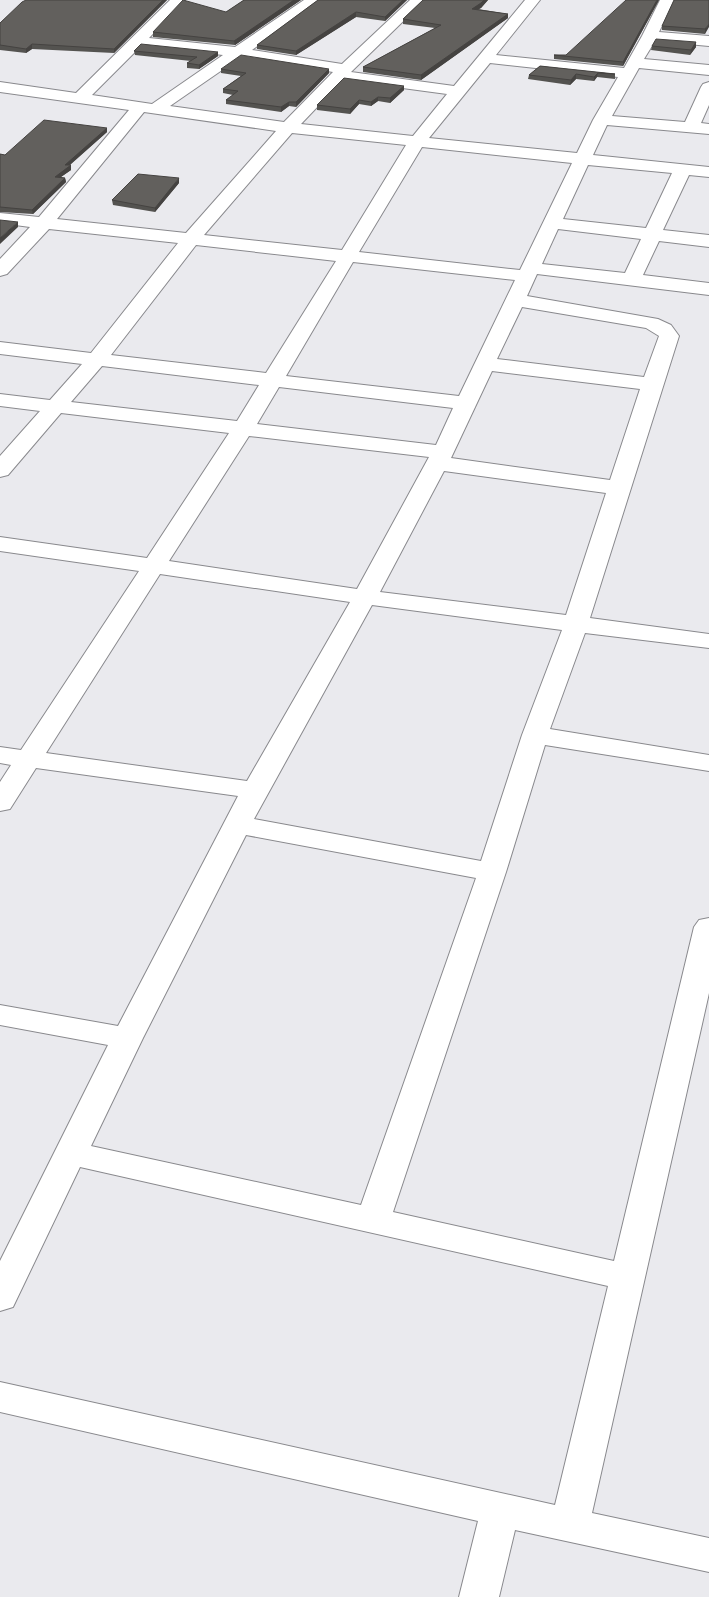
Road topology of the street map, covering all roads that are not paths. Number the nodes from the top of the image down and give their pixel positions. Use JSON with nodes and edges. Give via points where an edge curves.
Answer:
{"nodes":[{"id":1,"x":178,"y":0,"type":"edge"},
{"id":2,"x":314,"y":0,"type":"edge"},
{"id":3,"x":418,"y":0,"type":"edge"},
{"id":4,"x":533,"y":0,"type":"edge"},
{"id":5,"x":667,"y":0,"type":"edge"},
{"id":6,"x":650,"y":36,"type":"junction"},
{"id":7,"x":136,"y":41,"type":"junction"},
{"id":8,"x":709,"y":41,"type":"edge"},
{"id":9,"x":236,"y":52,"type":"junction"},
{"id":10,"x":485,"y":58,"type":"junction"},
{"id":11,"x":631,"y":68,"type":"junction"},
{"id":12,"x":709,"y":70,"type":"edge"},
{"id":13,"x":342,"y":72,"type":"junction"},
{"id":14,"x":0,"y":87,"type":"edge"},
{"id":15,"x":709,"y":87,"type":"edge"},
{"id":16,"x":458,"y":91,"type":"junction"},
{"id":17,"x":80,"y":98,"type":"junction"},
{"id":18,"x":147,"y":108,"type":"junction"},
{"id":19,"x":601,"y":120,"type":"junction"},
{"id":20,"x":691,"y":127,"type":"junction"},
{"id":21,"x":288,"y":128,"type":"junction"},
{"id":22,"x":709,"y":129,"type":"edge"},
{"id":23,"x":416,"y":143,"type":"junction"},
{"id":24,"x":582,"y":160,"type":"junction"},
{"id":25,"x":683,"y":169,"type":"junction"},
{"id":26,"x":709,"y":172,"type":"edge"},
{"id":27,"x":0,"y":218,"type":"edge"},
{"id":28,"x":552,"y":223,"type":"junction"},
{"id":29,"x":44,"y":224,"type":"junction"},
{"id":30,"x":653,"y":234,"type":"junction"},
{"id":31,"x":190,"y":238,"type":"junction"},
{"id":32,"x":709,"y":241,"type":"edge"},
{"id":33,"x":346,"y":257,"type":"junction"},
{"id":34,"x":0,"y":270,"type":"edge"},
{"id":35,"x":529,"y":272,"type":"junction"},
{"id":36,"x":631,"y":280,"type":"junction"},
{"id":37,"x":709,"y":289,"type":"edge"},
{"id":38,"x":517,"y":300,"type":"junction"},
{"id":39,"x":0,"y":348,"type":"edge"},
{"id":40,"x":97,"y":359,"type":"junction"},
{"id":41,"x":484,"y":364,"type":"junction"},
{"id":42,"x":272,"y":380,"type":"junction"},
{"id":43,"x":652,"y":384,"type":"junction"},
{"id":44,"x":0,"y":400,"type":"edge"},
{"id":45,"x":465,"y":403,"type":"junction"},
{"id":46,"x":54,"y":408,"type":"junction"},
{"id":47,"x":243,"y":429,"type":"junction"},
{"id":48,"x":440,"y":457,"type":"junction"},
{"id":49,"x":0,"y":470,"type":"edge"},
{"id":50,"x":619,"y":488,"type":"junction"},
{"id":51,"x":0,"y":544,"type":"edge"},
{"id":52,"x":153,"y":566,"type":"junction"},
{"id":53,"x":365,"y":597,"type":"junction"},
{"id":54,"x":576,"y":624,"type":"junction"},
{"id":55,"x":709,"y":641,"type":"edge"},
{"id":56,"x":535,"y":735,"type":"junction"},
{"id":57,"x":0,"y":755,"type":"edge"},
{"id":58,"x":27,"y":759,"type":"junction"},
{"id":59,"x":709,"y":763,"type":"edge"},
{"id":60,"x":255,"y":790,"type":"junction"},
{"id":61,"x":0,"y":803,"type":"edge"},
{"id":62,"x":238,"y":825,"type":"junction"},
{"id":63,"x":492,"y":872,"type":"junction"},
{"id":64,"x":709,"y":927,"type":"edge"},
{"id":65,"x":0,"y":1015,"type":"edge"},
{"id":66,"x":127,"y":1038,"type":"junction"},
{"id":67,"x":70,"y":1153,"type":"junction"},
{"id":68,"x":373,"y":1220,"type":"junction"},
{"id":69,"x":628,"y":1277,"type":"junction"},
{"id":70,"x":0,"y":1297,"type":"edge"},
{"id":71,"x":0,"y":1397,"type":"edge"},
{"id":72,"x":500,"y":1510,"type":"junction"},
{"id":73,"x":570,"y":1525,"type":"junction"},
{"id":74,"x":709,"y":1555,"type":"edge"},
{"id":75,"x":479,"y":1597,"type":"edge"}],
"edges":[{"from":1,"to":7,"type":"street"},
{"from":2,"to":9,"type":"street"},
{"from":3,"to":13,"type":"street"},
{"from":4,"to":10,"type":"street"},
{"from":5,"to":6,"type":"street"},
{"from":6,"to":8,"type":"street"},
{"from":6,"to":11,"type":"street"},
{"from":7,"to":9,"type":"street"},
{"from":7,"to":17,"type":"street"},
{"from":9,"to":13,"type":"street"},
{"from":9,"to":18,"type":"street"},
{"from":10,"to":11,"type":"street"},
{"from":10,"to":16,"type":"street"},
{"from":11,"to":12,"type":"street"},
{"from":11,"to":19,"type":"street"},
{"from":13,"to":16,"type":"street"},
{"from":13,"to":21,"type":"street"},
{"from":14,"to":17,"type":"street"},
{"from":15,"to":20,"type":"street"},
{"from":16,"to":23,"type":"street"},
{"from":17,"to":18,"type":"street"},
{"from":18,"to":21,"type":"street"},
{"from":18,"to":29,"type":"street"},
{"from":19,"to":20,"type":"street"},
{"from":19,"to":24,"type":"street"},
{"from":20,"to":22,"type":"street"},
{"from":21,"to":23,"type":"street"},
{"from":21,"to":31,"type":"street"},
{"from":23,"to":24,"type":"street"},
{"from":23,"to":33,"type":"street"},
{"from":24,"to":25,"type":"street"},
{"from":24,"to":28,"type":"street"},
{"from":25,"to":26,"type":"street"},
{"from":25,"to":30,"type":"street"},
{"from":27,"to":29,"type":"street"},
{"from":28,"to":30,"type":"street"},
{"from":28,"to":35,"type":"street"},
{"from":29,"to":31,"type":"street"},
{"from":29,"to":34,"type":"street"},
{"from":30,"to":32,"type":"street"},
{"from":30,"to":36,"type":"street"},
{"from":31,"to":33,"type":"street"},
{"from":31,"to":40,"type":"street"},
{"from":33,"to":35,"type":"street"},
{"from":33,"to":42,"type":"street"},
{"from":35,"to":36,"type":"street"},
{"from":35,"to":38,"type":"street"},
{"from":36,"to":37,"type":"street"},
{"from":38,"to":41,"type":"street"},
{"from":38,"to":43,"type":"street","via":[[651,323],[664,329],[669,336]]},
{"from":39,"to":40,"type":"street"},
{"from":40,"to":42,"type":"street"},
{"from":40,"to":46,"type":"street"},
{"from":41,"to":43,"type":"street"},
{"from":41,"to":45,"type":"street"},
{"from":42,"to":45,"type":"street"},
{"from":42,"to":47,"type":"street"},
{"from":43,"to":50,"type":"street"},
{"from":44,"to":46,"type":"street"},
{"from":45,"to":48,"type":"street"},
{"from":46,"to":47,"type":"street"},
{"from":46,"to":49,"type":"street"},
{"from":47,"to":48,"type":"street"},
{"from":47,"to":52,"type":"street"},
{"from":48,"to":50,"type":"street"},
{"from":48,"to":53,"type":"street"},
{"from":50,"to":54,"type":"street"},
{"from":51,"to":52,"type":"street"},
{"from":52,"to":53,"type":"street"},
{"from":52,"to":58,"type":"street"},
{"from":53,"to":54,"type":"street"},
{"from":53,"to":60,"type":"street"},
{"from":54,"to":55,"type":"street"},
{"from":54,"to":56,"type":"street"},
{"from":56,"to":59,"type":"street"},
{"from":56,"to":63,"type":"street"},
{"from":57,"to":58,"type":"street"},
{"from":58,"to":60,"type":"street"},
{"from":58,"to":61,"type":"street"},
{"from":60,"to":62,"type":"street"},
{"from":62,"to":63,"type":"street"},
{"from":62,"to":66,"type":"street"},
{"from":63,"to":68,"type":"street"},
{"from":64,"to":69,"type":"street"},
{"from":65,"to":66,"type":"street"},
{"from":66,"to":67,"type":"street"},
{"from":67,"to":68,"type":"street"},
{"from":67,"to":70,"type":"street"},
{"from":68,"to":69,"type":"street"},
{"from":69,"to":73,"type":"street"},
{"from":71,"to":72,"type":"street"},
{"from":72,"to":73,"type":"street"},
{"from":72,"to":75,"type":"street"},
{"from":73,"to":74,"type":"street"}]}
